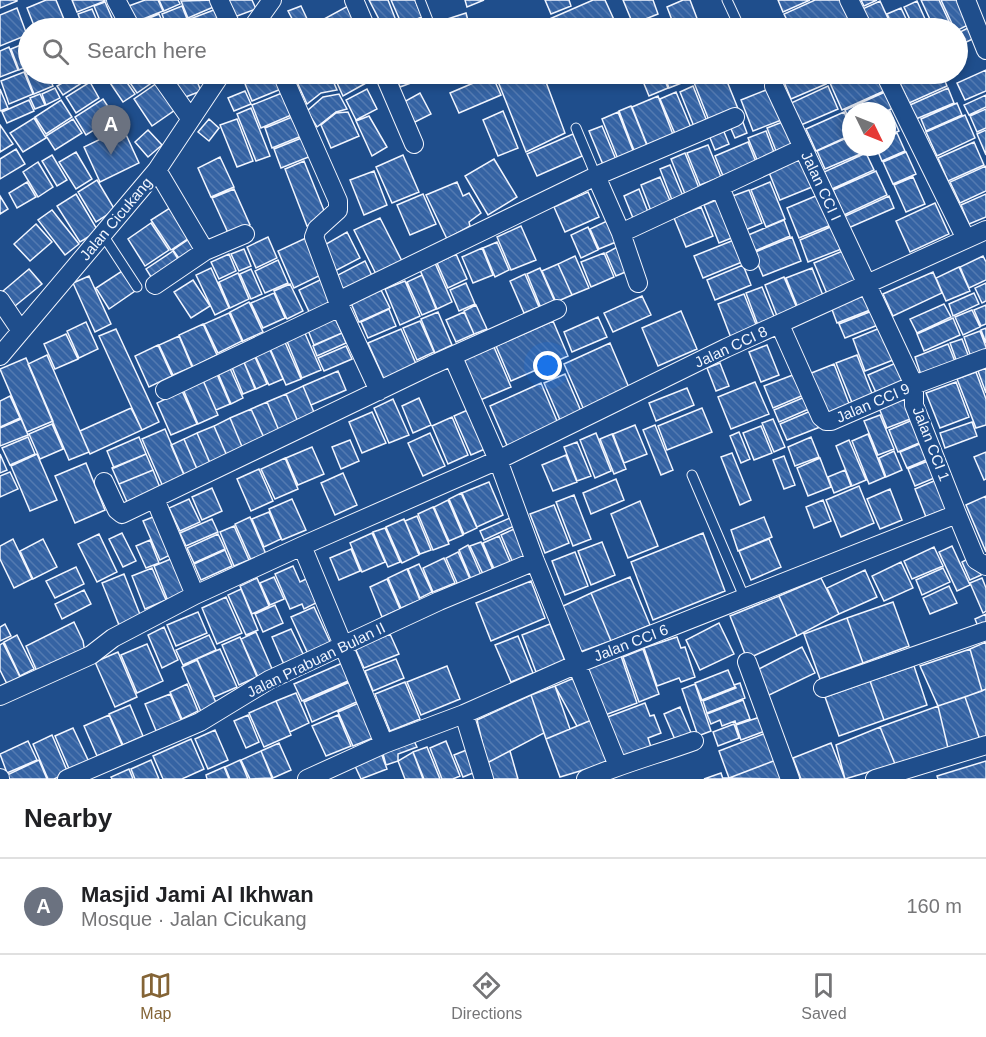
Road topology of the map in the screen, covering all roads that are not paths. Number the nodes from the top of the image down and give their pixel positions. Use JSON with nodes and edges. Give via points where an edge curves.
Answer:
{"nodes":[{"id":1,"x":116,"y":0,"type":"edge"},
{"id":2,"x":219,"y":0,"type":"edge"},
{"id":3,"x":272,"y":0,"type":"edge"},
{"id":4,"x":354,"y":0,"type":"edge"},
{"id":5,"x":420,"y":0,"type":"edge"},
{"id":6,"x":727,"y":0,"type":"edge"},
{"id":7,"x":849,"y":0,"type":"edge"},
{"id":8,"x":966,"y":0,"type":"edge"},
{"id":9,"x":126,"y":18,"type":"edge"},
{"id":10,"x":227,"y":18,"type":"edge"},
{"id":11,"x":262,"y":18,"type":"edge"},
{"id":12,"x":362,"y":18,"type":"edge"},
{"id":13,"x":427,"y":18,"type":"edge"},
{"id":14,"x":735,"y":18,"type":"edge"},
{"id":15,"x":858,"y":18,"type":"edge"},
{"id":16,"x":986,"y":50,"type":"edge"},
{"id":17,"x":166,"y":84,"type":"edge"},
{"id":18,"x":214,"y":84,"type":"edge"},
{"id":19,"x":286,"y":84,"type":"edge"},
{"id":20,"x":388,"y":84,"type":"edge"},
{"id":21,"x":890,"y":84,"type":"edge"},
{"id":22,"x":774,"y":86,"type":"dead end"},
{"id":23,"x":735,"y":117,"type":"dead end"},
{"id":24,"x":190,"y":118,"type":"junction"},
{"id":25,"x":576,"y":128,"type":"dead end"},
{"id":26,"x":414,"y":144,"type":"dead end"},
{"id":27,"x":803,"y":148,"type":"junction"},
{"id":28,"x":157,"y":170,"type":"junction"},
{"id":29,"x":596,"y":176,"type":"junction"},
{"id":30,"x":720,"y":187,"type":"junction"},
{"id":31,"x":986,"y":230,"type":"edge"},
{"id":32,"x":621,"y":233,"type":"junction"},
{"id":33,"x":245,"y":234,"type":"dead end"},
{"id":34,"x":103,"y":235,"type":"junction"},
{"id":35,"x":966,"y":239,"type":"junction"},
{"id":36,"x":206,"y":251,"type":"junction"},
{"id":37,"x":750,"y":261,"type":"dead end"},
{"id":38,"x":638,"y":283,"type":"dead end"},
{"id":39,"x":146,"y":286,"type":"joint"},
{"id":40,"x":867,"y":286,"type":"junction"},
{"id":41,"x":0,"y":300,"type":"edge"},
{"id":42,"x":339,"y":304,"type":"junction"},
{"id":43,"x":556,"y":309,"type":"dead end"},
{"id":44,"x":780,"y":325,"type":"junction"},
{"id":45,"x":21,"y":331,"type":"junction"},
{"id":46,"x":0,"y":356,"type":"edge"},
{"id":47,"x":453,"y":357,"type":"junction"},
{"id":48,"x":986,"y":358,"type":"edge"},
{"id":49,"x":914,"y":385,"type":"junction"},
{"id":50,"x":165,"y":390,"type":"dead end"},
{"id":51,"x":379,"y":391,"type":"junction"},
{"id":52,"x":498,"y":460,"type":"junction"},
{"id":53,"x":692,"y":475,"type":"dead end"},
{"id":54,"x":104,"y":482,"type":"dead end"},
{"id":55,"x":155,"y":498,"type":"junction"},
{"id":56,"x":957,"y":514,"type":"junction"},
{"id":57,"x":302,"y":546,"type":"junction"},
{"id":58,"x":535,"y":561,"type":"junction"},
{"id":59,"x":986,"y":566,"type":"edge"},
{"id":60,"x":195,"y":595,"type":"junction"},
{"id":61,"x":745,"y":599,"type":"junction"},
{"id":62,"x":986,"y":631,"type":"edge"},
{"id":63,"x":345,"y":646,"type":"junction"},
{"id":64,"x":747,"y":662,"type":"dead end"},
{"id":65,"x":577,"y":664,"type":"junction"},
{"id":66,"x":823,"y":688,"type":"dead end"},
{"id":67,"x":0,"y":696,"type":"edge"},
{"id":68,"x":464,"y":714,"type":"junction"},
{"id":69,"x":694,"y":741,"type":"dead end"},
{"id":70,"x":384,"y":744,"type":"junction"},
{"id":71,"x":986,"y":745,"type":"edge"},
{"id":72,"x":630,"y":769,"type":"edge"},
{"id":73,"x":924,"y":772,"type":"edge"},
{"id":74,"x":67,"y":779,"type":"edge"},
{"id":75,"x":307,"y":779,"type":"edge"},
{"id":76,"x":484,"y":779,"type":"edge"},
{"id":77,"x":586,"y":779,"type":"edge"},
{"id":78,"x":790,"y":779,"type":"edge"},
{"id":79,"x":875,"y":779,"type":"edge"}],
"edges":[{"from":1,"to":9,"type":"street"},
{"from":2,"to":10,"type":"street"},
{"from":3,"to":11,"type":"street"},
{"from":4,"to":12,"type":"street"},
{"from":5,"to":13,"type":"lane"},
{"from":6,"to":14,"type":"lane"},
{"from":7,"to":15,"type":"street"},
{"from":8,"to":16,"type":"street"},
{"from":17,"to":24,"type":"street"},
{"from":18,"to":24,"type":"street","name":"Jalan Cicukang"},
{"from":19,"to":42,"type":"street","via":[[339,201],[338,210],[317,229],[314,237]]},
{"from":20,"to":26,"type":"street"},
{"from":21,"to":35,"type":"street"},
{"from":22,"to":27,"type":"street","name":"Jalan CCI I"},
{"from":23,"to":29,"type":"street"},
{"from":24,"to":28,"type":"street","name":"Jalan Cicukang"},
{"from":25,"to":29,"type":"lane"},
{"from":27,"to":30,"type":"street"},
{"from":27,"to":40,"type":"street","name":"Jalan CCI I"},
{"from":28,"to":34,"type":"street","name":"Jalan Cicukang"},
{"from":28,"to":36,"type":"street"},
{"from":29,"to":32,"type":"street"},
{"from":29,"to":42,"type":"street"},
{"from":30,"to":32,"type":"street"},
{"from":30,"to":37,"type":"street"},
{"from":31,"to":35,"type":"street","name":"Jalan CCI 8"},
{"from":32,"to":38,"type":"street"},
{"from":33,"to":36,"type":"street"},
{"from":34,"to":39,"type":"lane"},
{"from":34,"to":45,"type":"street","name":"Jalan Cicukang"},
{"from":35,"to":40,"type":"street","name":"Jalan CCI 8"},
{"from":36,"to":39,"type":"street"},
{"from":40,"to":44,"type":"street","name":"Jalan CCI 8"},
{"from":40,"to":49,"type":"street","name":"Jalan CCI 1"},
{"from":41,"to":45,"type":"street"},
{"from":42,"to":50,"type":"street"},
{"from":42,"to":51,"type":"street"},
{"from":43,"to":47,"type":"street"},
{"from":44,"to":49,"type":"street","name":"Jalan CCI 9","via":[[826,421]]},
{"from":44,"to":52,"type":"street","name":"Jalan CCI 8"},
{"from":45,"to":46,"type":"street","name":"Jalan Cicukang"},
{"from":47,"to":51,"type":"street"},
{"from":47,"to":52,"type":"street"},
{"from":48,"to":49,"type":"street","name":"Jalan CCI 9"},
{"from":49,"to":56,"type":"street","name":"Jalan CCI 1","via":[[914,405]]},
{"from":51,"to":55,"type":"street"},
{"from":52,"to":57,"type":"street","name":"Jalan CCI 8"},
{"from":52,"to":58,"type":"street"},
{"from":53,"to":61,"type":"lane"},
{"from":54,"to":55,"type":"street","via":[[122,514]]},
{"from":55,"to":60,"type":"street"},
{"from":56,"to":59,"type":"street","name":"Jalan CCI 1","via":[[976,560]]},
{"from":56,"to":61,"type":"street","name":"Jalan CCI 6"},
{"from":57,"to":60,"type":"street","name":"Jalan CCI 8"},
{"from":57,"to":63,"type":"street"},
{"from":58,"to":63,"type":"street","name":"Jalan Prabuan Bulan II"},
{"from":58,"to":65,"type":"street"},
{"from":60,"to":67,"type":"street","name":"Jalan CCI 8","via":[[112,638],[91,655]]},
{"from":61,"to":65,"type":"street","name":"Jalan CCI 6"},
{"from":62,"to":66,"type":"street"},
{"from":63,"to":70,"type":"street"},
{"from":63,"to":74,"type":"street","name":"Jalan Prabuan Bulan II","via":[[269,680],[200,722]]},
{"from":64,"to":78,"type":"street"},
{"from":65,"to":68,"type":"street","name":"Jalan CCI 6"},
{"from":65,"to":72,"type":"street"},
{"from":68,"to":70,"type":"street","name":"Jalan CCI 6"},
{"from":68,"to":76,"type":"street"},
{"from":69,"to":72,"type":"street"},
{"from":70,"to":75,"type":"street","name":"Jalan CCI 6"},
{"from":71,"to":73,"type":"street"},
{"from":72,"to":77,"type":"street"},
{"from":73,"to":79,"type":"street"}]}
